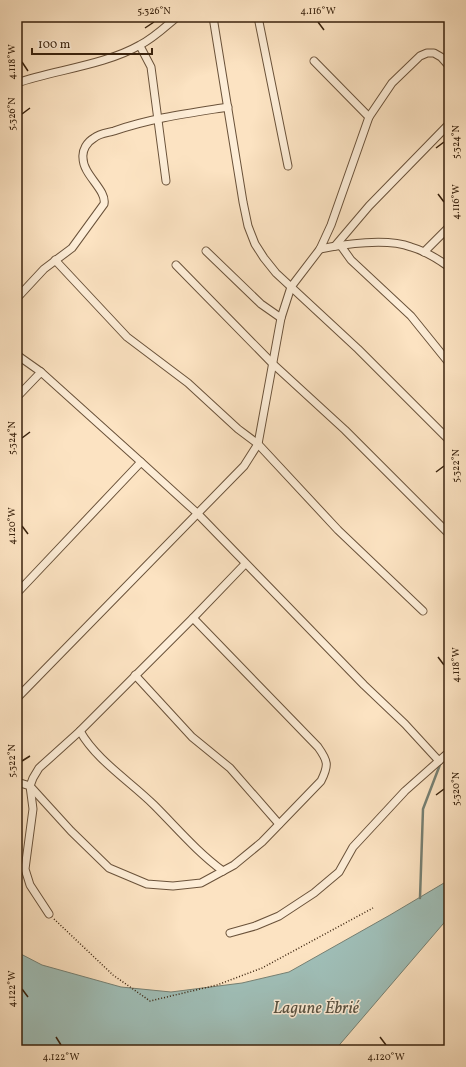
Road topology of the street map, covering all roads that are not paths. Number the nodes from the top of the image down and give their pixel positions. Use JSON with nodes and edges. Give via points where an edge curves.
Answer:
{"nodes":[{"id":1,"x":177,"y":17,"type":"edge"},
{"id":2,"x":213,"y":17,"type":"edge"},
{"id":3,"x":258,"y":17,"type":"edge"},
{"id":4,"x":140,"y":46,"type":"junction"},
{"id":5,"x":314,"y":61,"type":"dead end"},
{"id":6,"x":449,"y":66,"type":"edge"},
{"id":7,"x":17,"y":83,"type":"edge"},
{"id":8,"x":228,"y":107,"type":"junction"},
{"id":9,"x":369,"y":117,"type":"junction"},
{"id":10,"x":158,"y":119,"type":"junction"},
{"id":11,"x":449,"y":124,"type":"edge"},
{"id":12,"x":288,"y":166,"type":"dead end"},
{"id":13,"x":166,"y":181,"type":"dead end"},
{"id":14,"x":449,"y":227,"type":"edge"},
{"id":15,"x":338,"y":246,"type":"junction"},
{"id":16,"x":320,"y":249,"type":"junction"},
{"id":17,"x":206,"y":251,"type":"dead end"},
{"id":18,"x":424,"y":252,"type":"junction"},
{"id":19,"x":55,"y":260,"type":"junction"},
{"id":20,"x":176,"y":265,"type":"dead end"},
{"id":21,"x":449,"y":267,"type":"edge"},
{"id":22,"x":291,"y":287,"type":"junction"},
{"id":23,"x":17,"y":298,"type":"edge"},
{"id":24,"x":282,"y":318,"type":"junction"},
{"id":25,"x":17,"y":355,"type":"edge"},
{"id":26,"x":449,"y":363,"type":"edge"},
{"id":27,"x":272,"y":364,"type":"junction"},
{"id":28,"x":41,"y":372,"type":"junction"},
{"id":29,"x":17,"y":398,"type":"edge"},
{"id":30,"x":449,"y":440,"type":"edge"},
{"id":31,"x":258,"y":444,"type":"junction"},
{"id":32,"x":141,"y":462,"type":"junction"},
{"id":33,"x":197,"y":513,"type":"junction"},
{"id":34,"x":449,"y":534,"type":"edge"},
{"id":35,"x":245,"y":564,"type":"junction"},
{"id":36,"x":17,"y":593,"type":"edge"},
{"id":37,"x":423,"y":611,"type":"dead end"},
{"id":38,"x":193,"y":618,"type":"junction"},
{"id":39,"x":135,"y":675,"type":"junction"},
{"id":40,"x":17,"y":698,"type":"edge"},
{"id":41,"x":80,"y":731,"type":"junction"},
{"id":42,"x":449,"y":752,"type":"edge"},
{"id":43,"x":439,"y":761,"type":"junction"},
{"id":44,"x":17,"y":782,"type":"edge"},
{"id":45,"x":30,"y":786,"type":"junction"},
{"id":46,"x":279,"y":824,"type":"junction"},
{"id":47,"x":223,"y":871,"type":"junction"},
{"id":48,"x":49,"y":914,"type":"road end"},
{"id":49,"x":230,"y":933,"type":"dead end"}],
"edges":[{"from":1,"to":4,"type":"street"},
{"from":2,"to":8,"type":"street"},
{"from":3,"to":12,"type":"street"},
{"from":4,"to":7,"type":"street","via":[[99,61]]},
{"from":4,"to":10,"type":"street","via":[[151,67]]},
{"from":5,"to":9,"type":"street"},
{"from":6,"to":9,"type":"street","via":[[434,53],[420,56],[392,83]]},
{"from":8,"to":10,"type":"street"},
{"from":8,"to":22,"type":"street","via":[[248,226],[264,258]]},
{"from":9,"to":16,"type":"street","via":[[341,201]]},
{"from":10,"to":13,"type":"street"},
{"from":10,"to":19,"type":"street","via":[[101,134],[89,142],[82,157],[83,165],[104,196],[104,204],[67,254]]},
{"from":11,"to":15,"type":"street","via":[[369,206]]},
{"from":14,"to":18,"type":"street"},
{"from":15,"to":16,"type":"street"},
{"from":15,"to":18,"type":"street","via":[[397,244]]},
{"from":15,"to":26,"type":"street","via":[[411,316]]},
{"from":16,"to":22,"type":"street"},
{"from":17,"to":24,"type":"street","via":[[260,304]]},
{"from":18,"to":21,"type":"street"},
{"from":19,"to":23,"type":"street"},
{"from":19,"to":31,"type":"street","via":[[127,337],[188,383]]},
{"from":20,"to":27,"type":"street"},
{"from":22,"to":24,"type":"street"},
{"from":22,"to":30,"type":"street","via":[[353,344]]},
{"from":24,"to":27,"type":"street"},
{"from":25,"to":28,"type":"street"},
{"from":27,"to":31,"type":"street"},
{"from":27,"to":34,"type":"street","via":[[345,430]]},
{"from":28,"to":29,"type":"street"},
{"from":28,"to":32,"type":"street"},
{"from":31,"to":33,"type":"street","via":[[244,466]]},
{"from":31,"to":37,"type":"street","via":[[338,530]]},
{"from":32,"to":33,"type":"street"},
{"from":32,"to":36,"type":"street"},
{"from":33,"to":35,"type":"street"},
{"from":33,"to":40,"type":"street"},
{"from":35,"to":38,"type":"street"},
{"from":35,"to":43,"type":"street"},
{"from":38,"to":39,"type":"street"},
{"from":38,"to":46,"type":"street","via":[[326,758],[326,770],[321,781]]},
{"from":39,"to":41,"type":"street"},
{"from":39,"to":46,"type":"street","via":[[192,738],[230,768]]},
{"from":41,"to":45,"type":"street","via":[[39,768]]},
{"from":41,"to":47,"type":"street","via":[[92,748],[154,805],[195,849]]},
{"from":42,"to":43,"type":"street"},
{"from":43,"to":49,"type":"street","via":[[404,791],[353,847],[339,872],[314,893],[279,916]]},
{"from":44,"to":45,"type":"street"},
{"from":45,"to":47,"type":"street","via":[[92,852],[118,873],[147,884],[173,886],[200,883]]},
{"from":45,"to":48,"type":"street","via":[[33,810],[25,869],[30,885]]},
{"from":46,"to":47,"type":"street","via":[[244,858]]}]}
